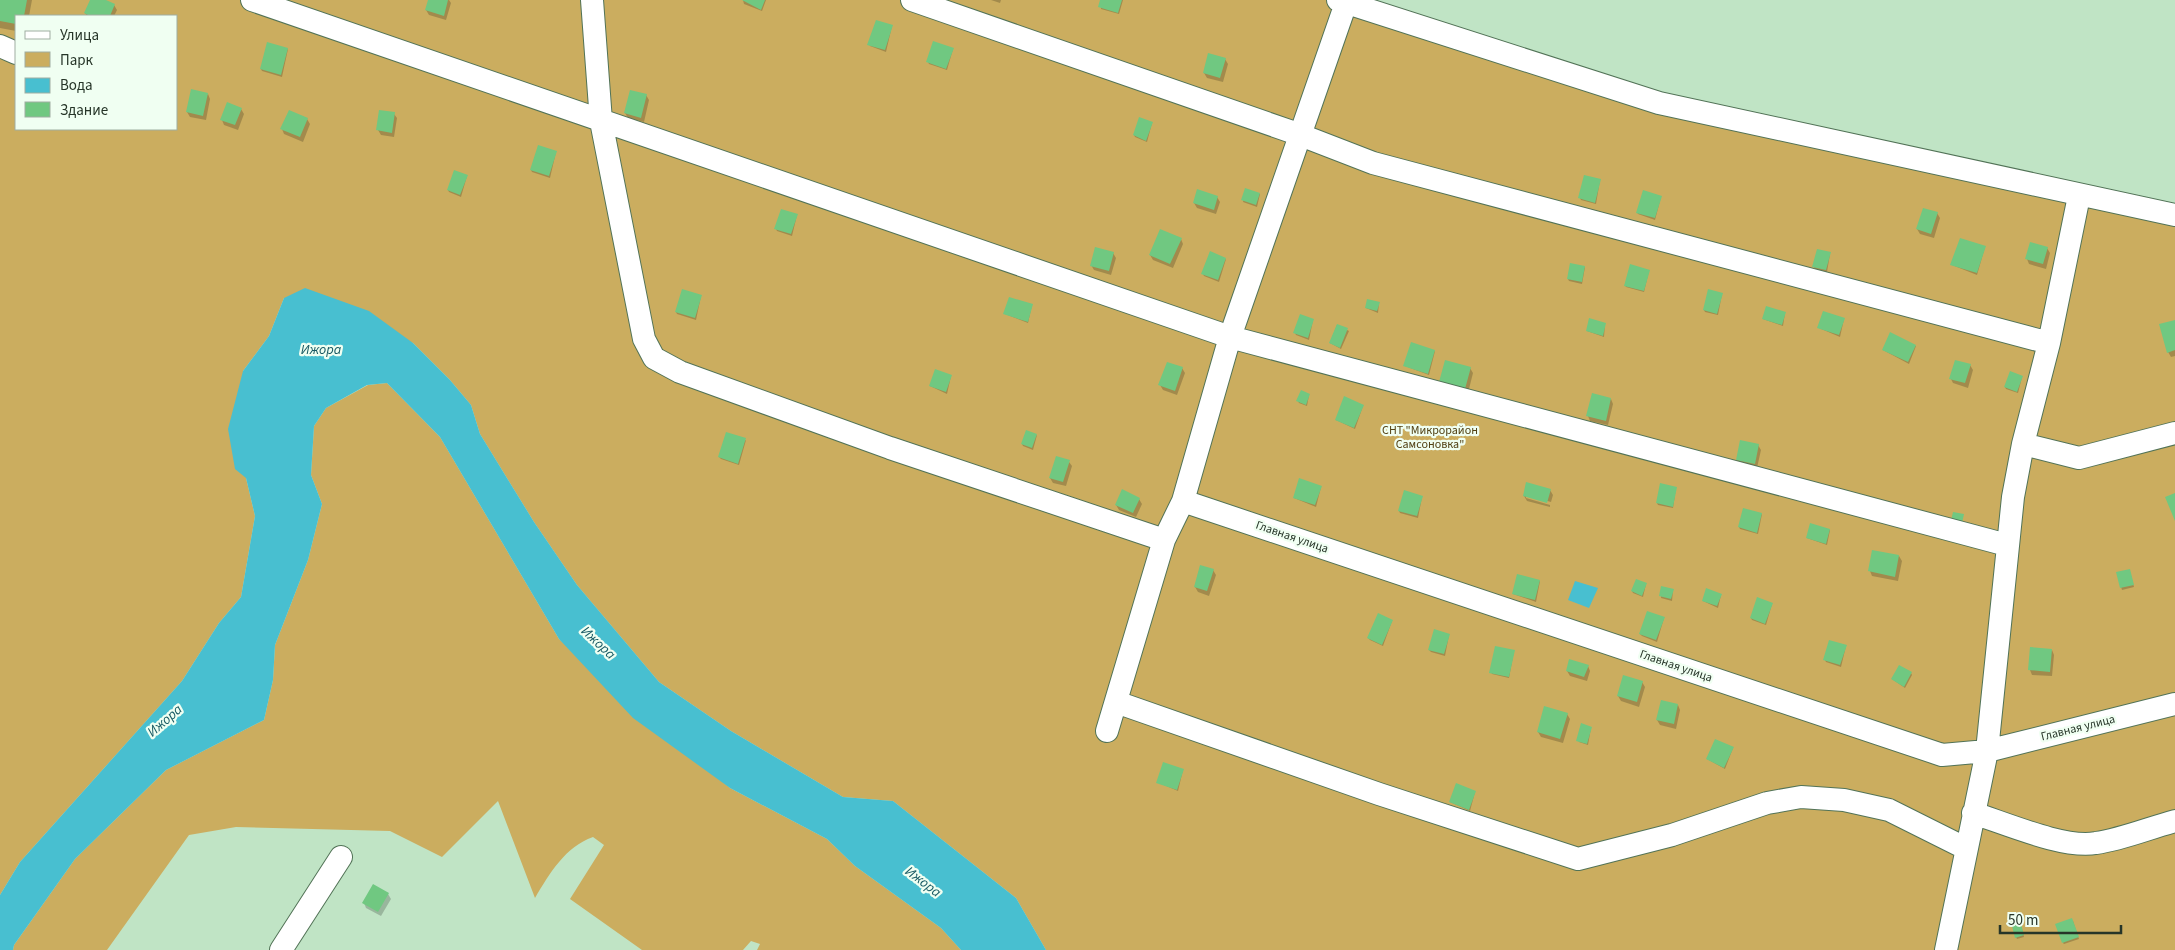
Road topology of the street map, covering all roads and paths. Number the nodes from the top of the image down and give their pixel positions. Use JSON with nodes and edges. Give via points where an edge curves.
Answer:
{"nodes":[{"id":1,"x":252,"y":0,"type":"edge"},
{"id":2,"x":592,"y":0,"type":"edge"},
{"id":3,"x":912,"y":0,"type":"edge"},
{"id":4,"x":1342,"y":1,"type":"edge"},
{"id":5,"x":0,"y":46,"type":"edge"},
{"id":6,"x":15,"y":52,"type":"edge"},
{"id":7,"x":601,"y":121,"type":"junction"},
{"id":8,"x":1298,"y":134,"type":"junction"},
{"id":9,"x":2079,"y":196,"type":"junction"},
{"id":10,"x":2175,"y":215,"type":"edge"},
{"id":11,"x":1230,"y":337,"type":"junction"},
{"id":12,"x":2049,"y":343,"type":"junction"},
{"id":13,"x":2175,"y":433,"type":"edge"},
{"id":14,"x":2022,"y":444,"type":"junction"},
{"id":15,"x":1183,"y":501,"type":"junction"},
{"id":16,"x":1164,"y":540,"type":"junction"},
{"id":17,"x":2007,"y":545,"type":"junction"},
{"id":18,"x":1116,"y":702,"type":"junction"},
{"id":19,"x":2175,"y":704,"type":"edge"},
{"id":20,"x":1107,"y":731,"type":"dead end"},
{"id":21,"x":1987,"y":751,"type":"junction"},
{"id":22,"x":1973,"y":813,"type":"junction"},
{"id":23,"x":2175,"y":821,"type":"edge"},
{"id":24,"x":1965,"y":848,"type":"junction"},
{"id":25,"x":340,"y":857,"type":"dead end"},
{"id":26,"x":281,"y":950,"type":"edge"},
{"id":27,"x":1946,"y":950,"type":"edge"}],
"edges":[{"from":1,"to":7,"type":"street"},
{"from":2,"to":7,"type":"street"},
{"from":3,"to":8,"type":"street"},
{"from":4,"to":8,"type":"street"},
{"from":4,"to":9,"type":"street","via":[[1659,102]]},
{"from":5,"to":6,"type":"street"},
{"from":7,"to":11,"type":"street"},
{"from":7,"to":16,"type":"street","via":[[644,339],[654,358],[680,372],[890,448]]},
{"from":8,"to":11,"type":"street"},
{"from":8,"to":12,"type":"street","via":[[1373,163]]},
{"from":9,"to":10,"type":"street"},
{"from":9,"to":12,"type":"street"},
{"from":11,"to":15,"type":"street"},
{"from":11,"to":17,"type":"street"},
{"from":12,"to":14,"type":"street"},
{"from":13,"to":14,"type":"street","via":[[2079,458]]},
{"from":14,"to":17,"type":"street"},
{"from":15,"to":16,"type":"street"},
{"from":15,"to":21,"type":"street","name":"Главная улица","via":[[1942,755]]},
{"from":16,"to":18,"type":"street"},
{"from":17,"to":21,"type":"street"},
{"from":18,"to":20,"type":"street"},
{"from":18,"to":24,"type":"street","via":[[1578,859],[1672,836],[1767,803],[1801,797],[1844,800],[1889,810]]},
{"from":19,"to":21,"type":"street","name":"Главная улица"},
{"from":21,"to":22,"type":"street"},
{"from":22,"to":23,"type":"street","via":[[2079,844],[2096,844]]},
{"from":22,"to":24,"type":"street"},
{"from":24,"to":27,"type":"street"},
{"from":25,"to":26,"type":"street"}]}
